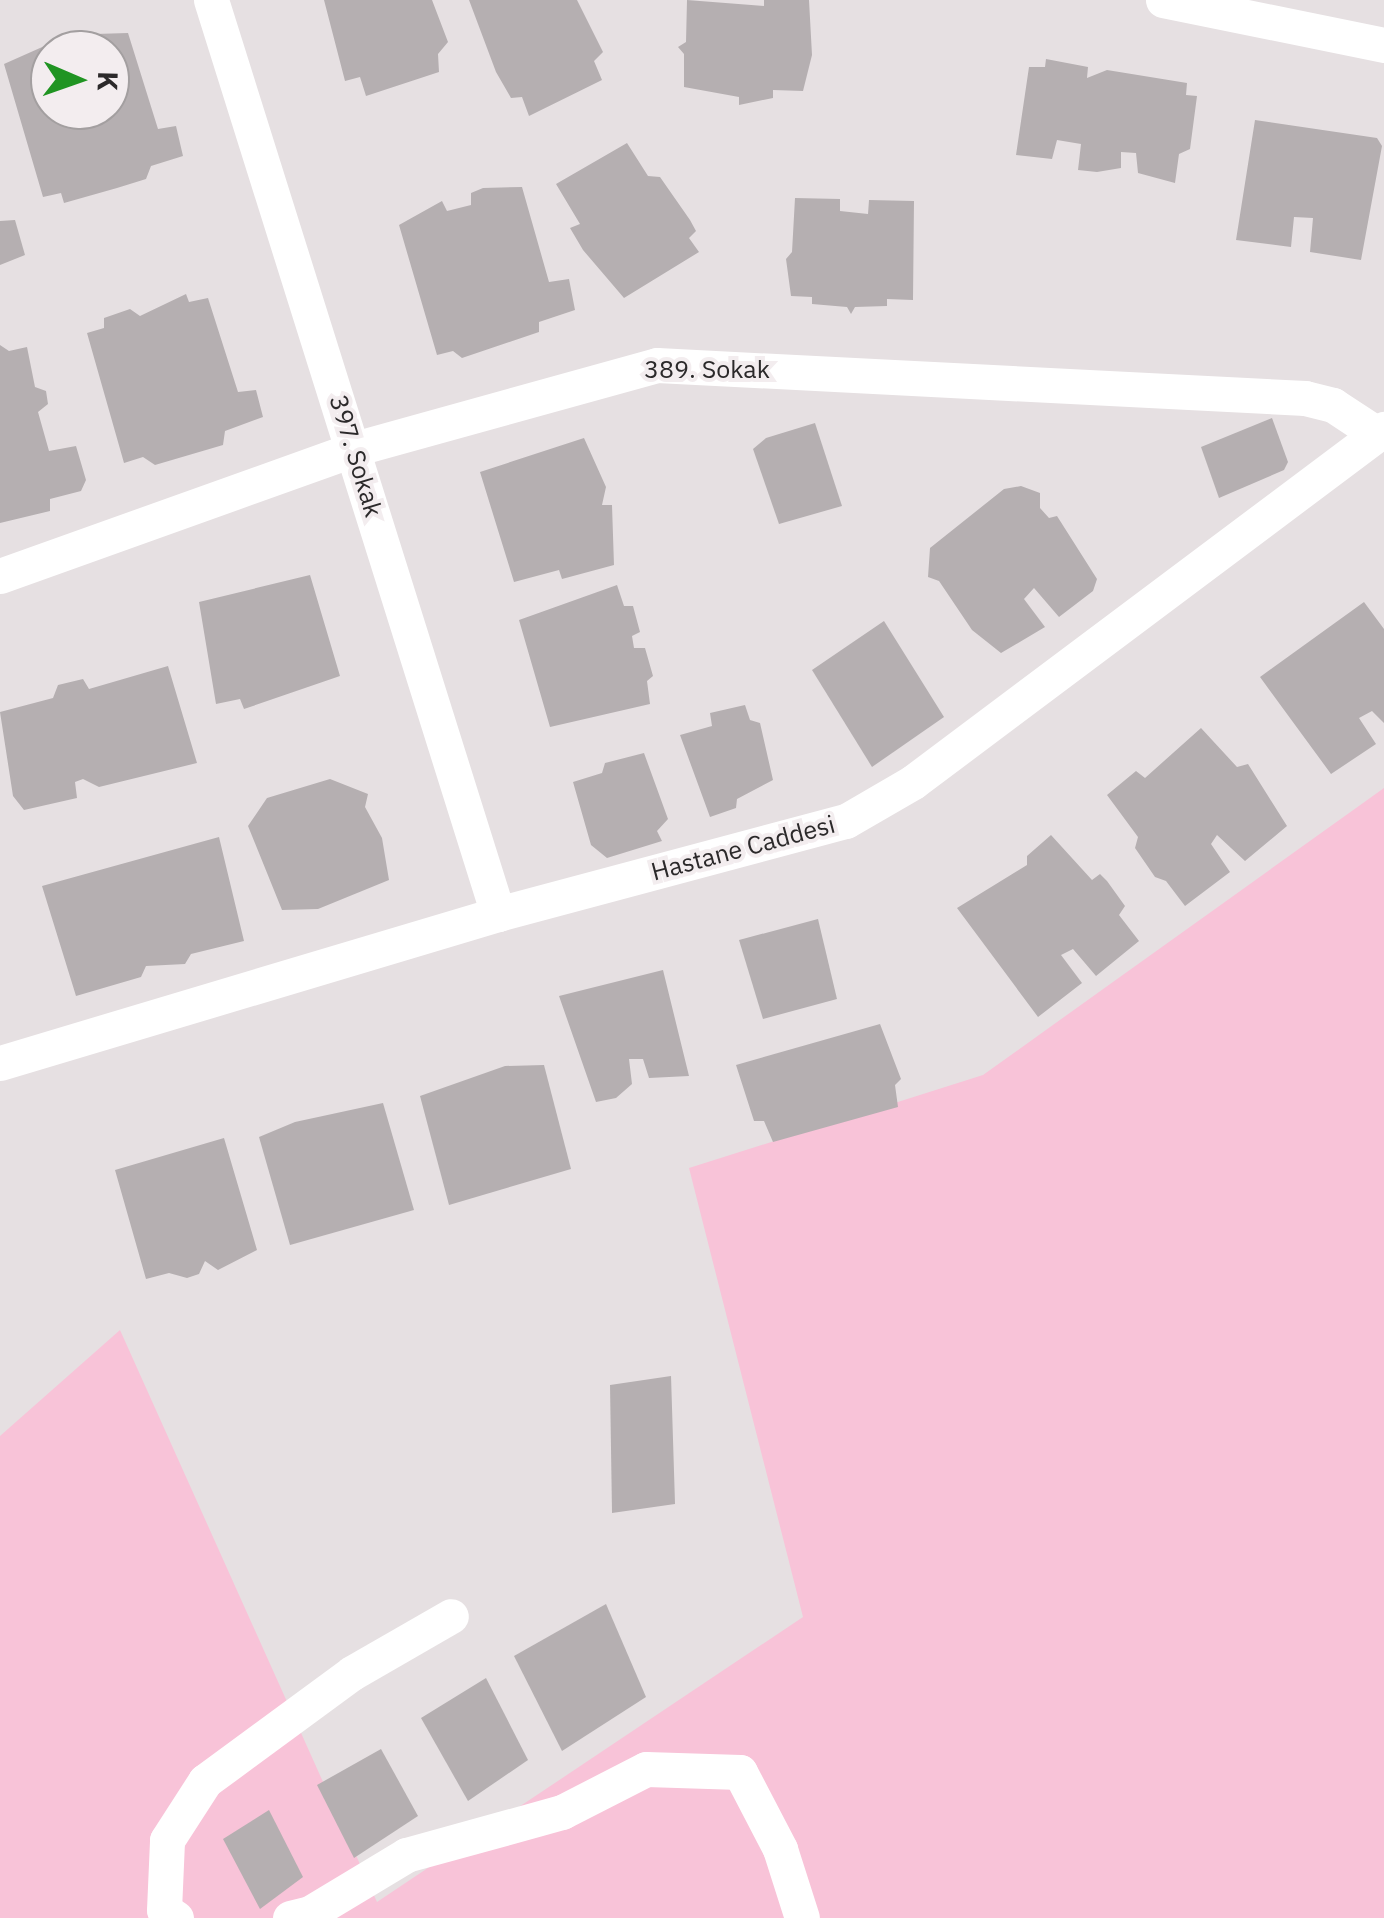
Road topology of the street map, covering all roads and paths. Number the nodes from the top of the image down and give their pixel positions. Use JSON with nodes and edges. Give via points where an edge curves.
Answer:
{"nodes":[{"id":1,"x":211,"y":0,"type":"edge"},
{"id":2,"x":1163,"y":0,"type":"edge"},
{"id":3,"x":1384,"y":45,"type":"edge"},
{"id":4,"x":1380,"y":432,"type":"edge"},
{"id":5,"x":354,"y":449,"type":"junction"},
{"id":6,"x":0,"y":576,"type":"edge"},
{"id":7,"x":498,"y":914,"type":"junction"},
{"id":8,"x":0,"y":1060,"type":"edge"},
{"id":9,"x":451,"y":1616,"type":"dead end"},
{"id":10,"x":176,"y":1918,"type":"edge"},
{"id":11,"x":290,"y":1918,"type":"edge"},
{"id":12,"x":802,"y":1918,"type":"edge"}],
"edges":[{"from":1,"to":5,"type":"street","name":"397. Sokak"},
{"from":2,"to":3,"type":"street"},
{"from":4,"to":5,"type":"street","name":"389. Sokak","via":[[1333,405],[1305,398],[676,364],[619,371]]},
{"from":4,"to":7,"type":"street","name":"Hastane Caddesi","via":[[874,808]]},
{"from":5,"to":6,"type":"street","name":"389. Sokak"},
{"from":5,"to":7,"type":"street","name":"397. Sokak"},
{"from":7,"to":8,"type":"street","name":"Hastane Caddesi"},
{"from":9,"to":10,"type":"street","via":[[352,1673],[205,1781],[167,1840],[164,1910]]},
{"from":11,"to":12,"type":"street","via":[[310,1913],[406,1854],[562,1812],[646,1769],[740,1772],[780,1849]]}]}
